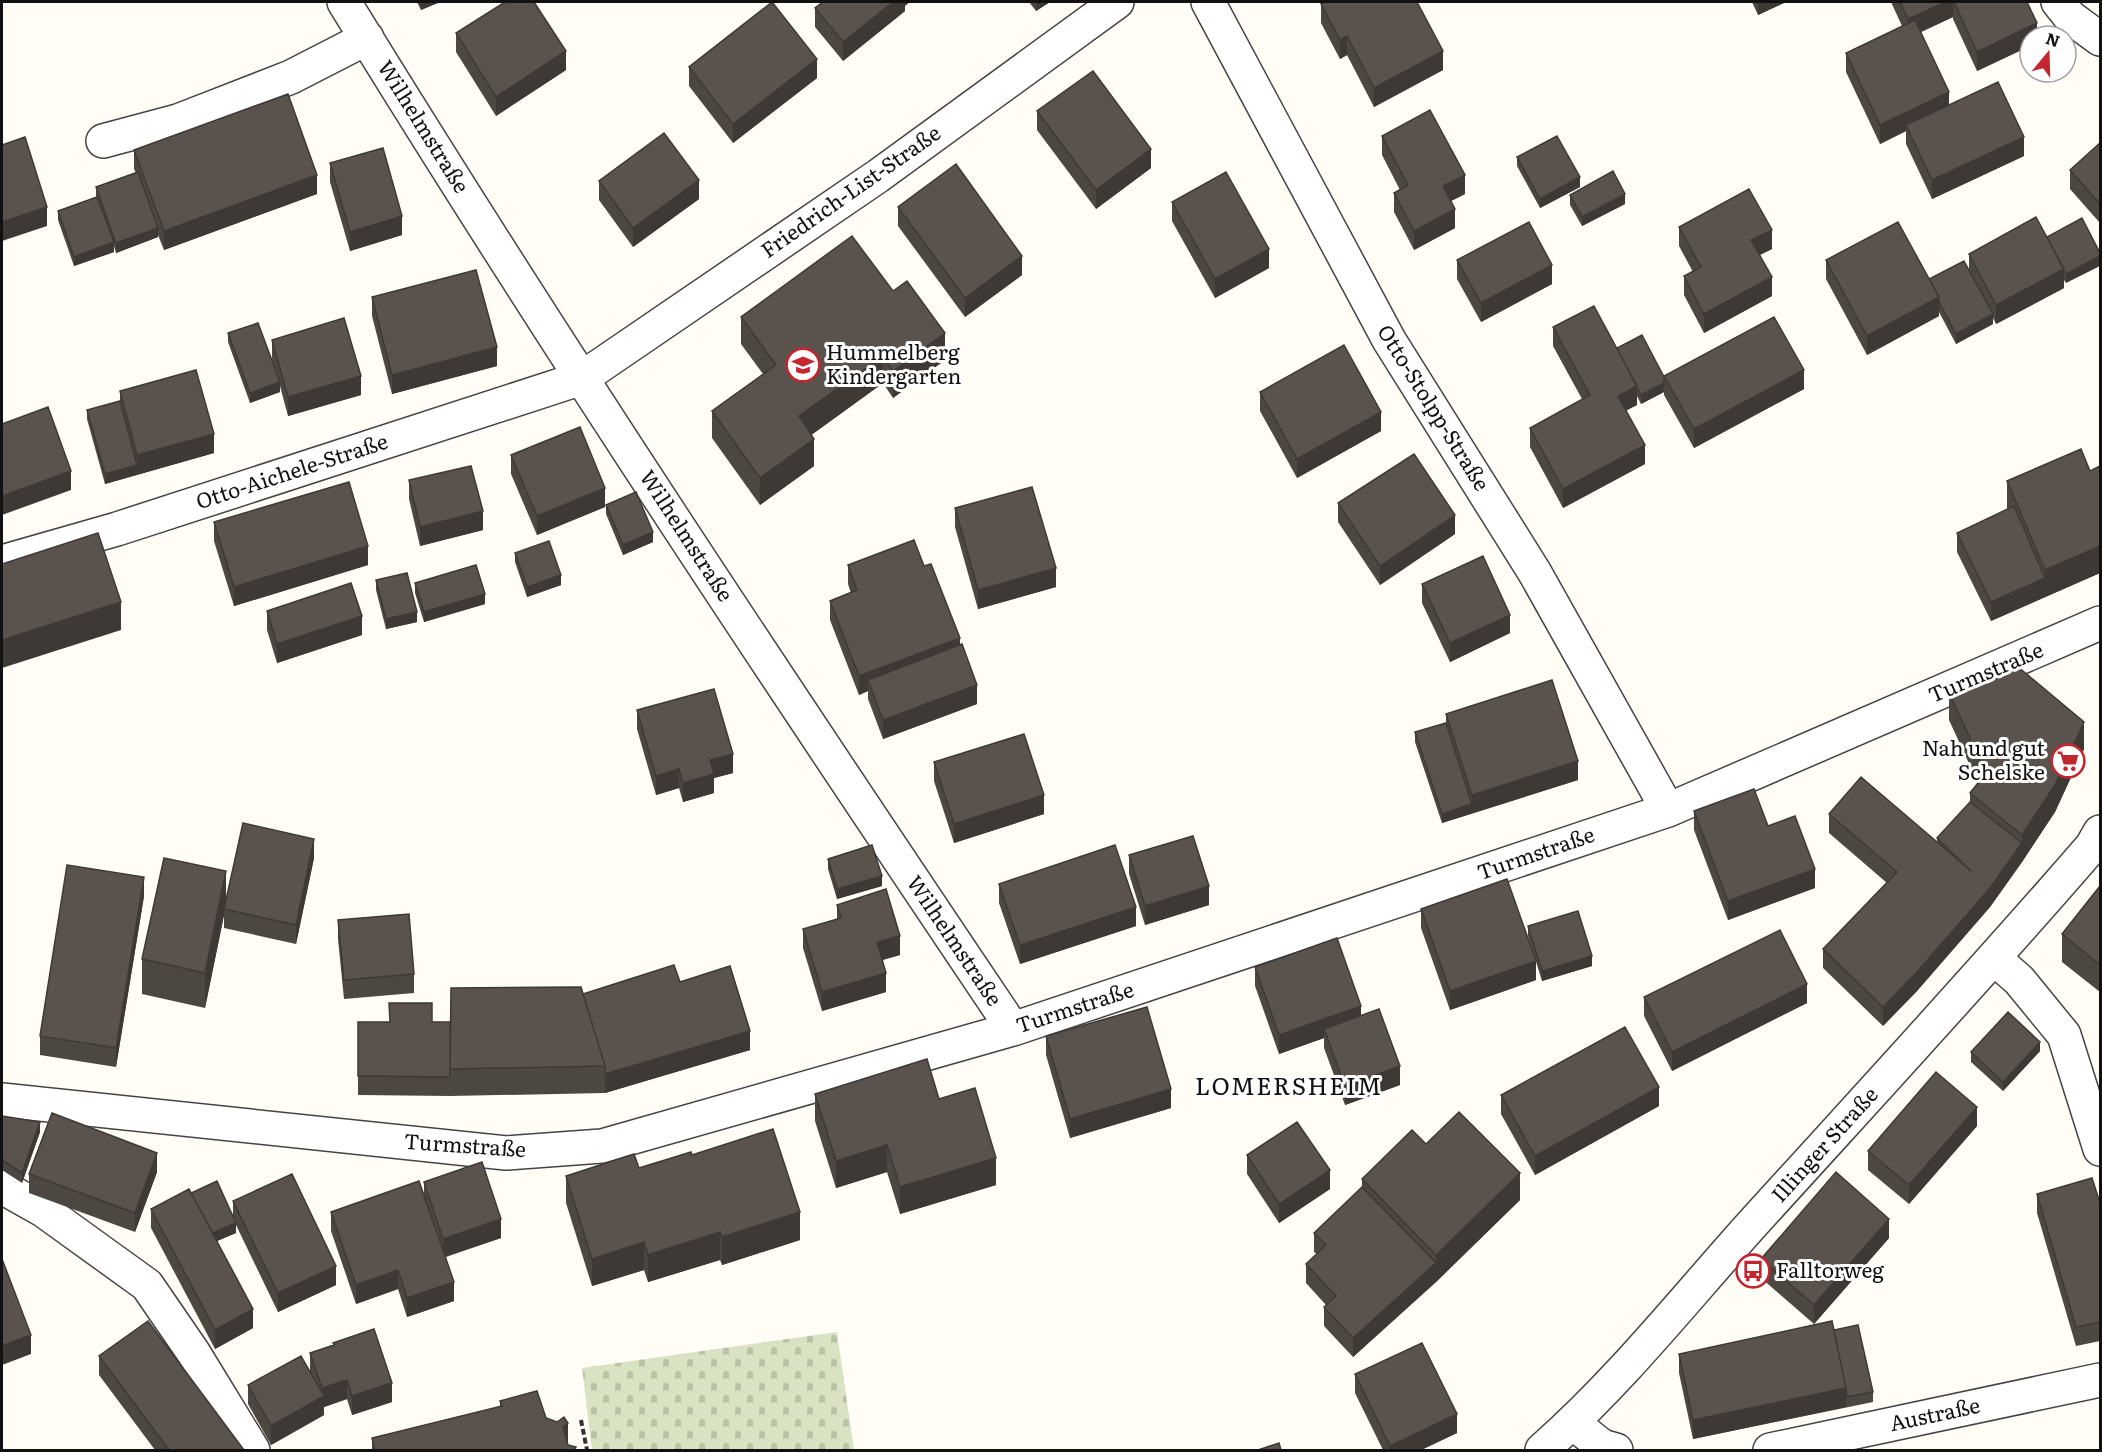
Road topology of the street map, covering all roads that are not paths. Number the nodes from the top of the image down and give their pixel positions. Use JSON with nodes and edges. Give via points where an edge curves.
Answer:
{"nodes":[{"id":1,"x":344,"y":2,"type":"edge"},
{"id":2,"x":1117,"y":2,"type":"edge"},
{"id":3,"x":1208,"y":2,"type":"edge"},
{"id":4,"x":2058,"y":2,"type":"edge"},
{"id":5,"x":367,"y":38,"type":"junction"},
{"id":6,"x":2100,"y":39,"type":"edge"},
{"id":7,"x":102,"y":141,"type":"dead end"},
{"id":8,"x":582,"y":378,"type":"junction"},
{"id":9,"x":2,"y":562,"type":"edge"},
{"id":10,"x":2100,"y":623,"type":"edge"},
{"id":11,"x":1668,"y":810,"type":"junction"},
{"id":12,"x":2100,"y":832,"type":"edge"},
{"id":13,"x":1995,"y":958,"type":"junction"},
{"id":14,"x":1013,"y":1029,"type":"junction"},
{"id":15,"x":2,"y":1100,"type":"edge"},
{"id":16,"x":2100,"y":1149,"type":"edge"},
{"id":17,"x":2,"y":1187,"type":"edge"},
{"id":18,"x":2100,"y":1380,"type":"edge"},
{"id":19,"x":1574,"y":1423,"type":"junction"},
{"id":20,"x":253,"y":1450,"type":"edge"},
{"id":21,"x":1542,"y":1450,"type":"edge"},
{"id":22,"x":1616,"y":1450,"type":"edge"},
{"id":23,"x":1770,"y":1450,"type":"edge"}],
"edges":[{"from":1,"to":5,"type":"street","name":"Wilhelmstraße"},
{"from":2,"to":8,"type":"street","name":"Friedrich-List-Straße","via":[[878,176]]},
{"from":3,"to":11,"type":"street","name":"Otto-Stolpp-Straße","via":[[1389,340],[1535,573]]},
{"from":4,"to":6,"type":"street","via":[[2070,18]]},
{"from":5,"to":7,"type":"street","name":"Wilhelmstraße","via":[[291,77],[178,121]]},
{"from":5,"to":8,"type":"street","name":"Wilhelmstraße"},
{"from":8,"to":9,"type":"street","name":"Otto-Aichele-Straße","via":[[117,529]]},
{"from":8,"to":14,"type":"street","name":"Wilhelmstraße"},
{"from":10,"to":11,"type":"street","name":"Turmstraße"},
{"from":11,"to":14,"type":"street","name":"Turmstraße"},
{"from":12,"to":13,"type":"street","name":"Illinger Straße"},
{"from":13,"to":16,"type":"street","via":[[2019,980],[2064,1035]]},
{"from":13,"to":19,"type":"street","name":"Illinger Straße"},
{"from":14,"to":15,"type":"street","name":"Turmstraße","via":[[602,1146],[506,1153]]},
{"from":17,"to":20,"type":"street","via":[[44,1210],[147,1285],[194,1352]]},
{"from":18,"to":23,"type":"street","name":"Austraße"},
{"from":19,"to":21,"type":"street","name":"Illinger Straße"},
{"from":19,"to":22,"type":"street","via":[[1602,1446]]}]}
